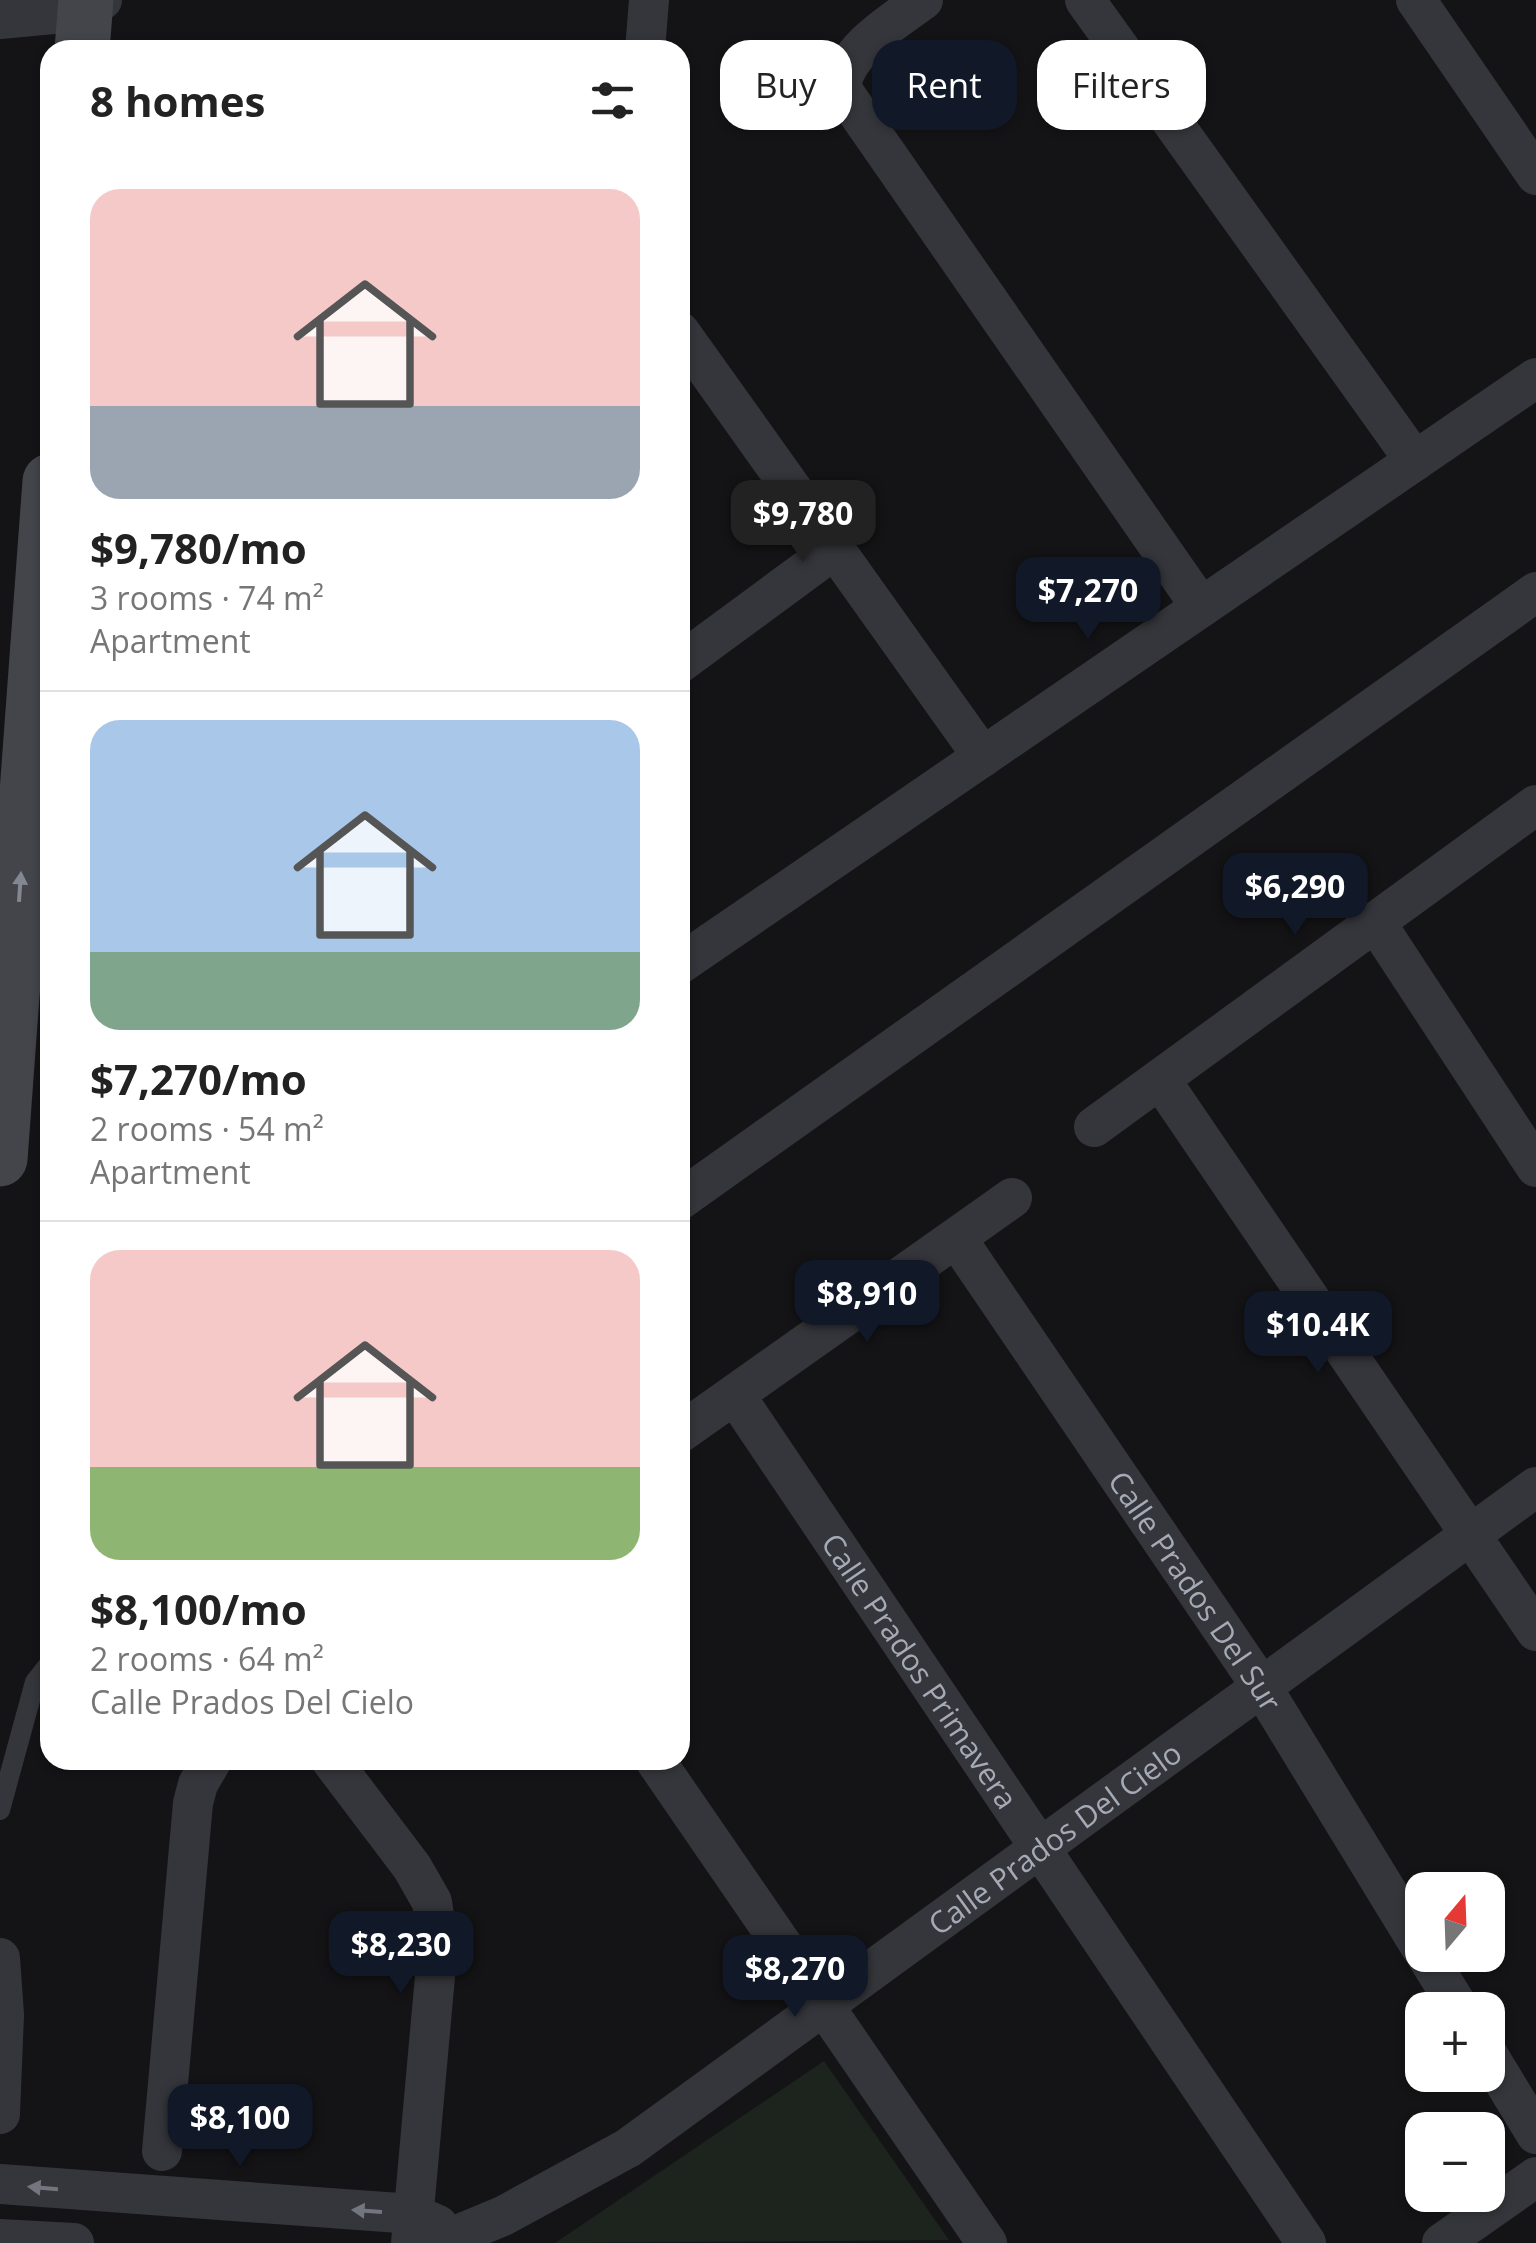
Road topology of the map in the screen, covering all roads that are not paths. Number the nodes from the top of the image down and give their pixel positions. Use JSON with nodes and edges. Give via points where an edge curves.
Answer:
{"nodes":[{"id":1,"x":649,"y":0,"type":"edge"},
{"id":2,"x":922,"y":0,"type":"edge"},
{"id":3,"x":1085,"y":0,"type":"edge"},
{"id":4,"x":1416,"y":0,"type":"edge"},
{"id":5,"x":89,"y":15,"type":"edge"},
{"id":6,"x":0,"y":19,"type":"edge"},
{"id":7,"x":646,"y":40,"type":"edge"},
{"id":8,"x":1536,"y":176,"type":"edge"},
{"id":9,"x":690,"y":346,"type":"edge"},
{"id":10,"x":1536,"y":378,"type":"edge"},
{"id":11,"x":1415,"y":461,"type":"junction"},
{"id":12,"x":835,"y":549,"type":"junction"},
{"id":13,"x":1536,"y":592,"type":"edge"},
{"id":14,"x":1201,"y":608,"type":"junction"},
{"id":15,"x":40,"y":617,"type":"edge"},
{"id":16,"x":690,"y":657,"type":"edge"},
{"id":17,"x":983,"y":757,"type":"junction"},
{"id":18,"x":1536,"y":805,"type":"edge"},
{"id":19,"x":1376,"y":923,"type":"junction"},
{"id":20,"x":690,"y":957,"type":"edge"},
{"id":21,"x":1160,"y":1079,"type":"junction"},
{"id":22,"x":1094,"y":1127,"type":"dead end"},
{"id":23,"x":0,"y":1159,"type":"edge"},
{"id":24,"x":1536,"y":1168,"type":"edge"},
{"id":25,"x":690,"y":1193,"type":"edge"},
{"id":26,"x":1012,"y":1198,"type":"dead end"},
{"id":27,"x":957,"y":1239,"type":"junction"},
{"id":28,"x":735,"y":1395,"type":"junction"},
{"id":29,"x":690,"y":1426,"type":"edge"},
{"id":30,"x":1536,"y":1487,"type":"edge"},
{"id":31,"x":1468,"y":1535,"type":"junction"},
{"id":32,"x":1536,"y":1631,"type":"edge"},
{"id":33,"x":40,"y":1676,"type":"edge"},
{"id":34,"x":1263,"y":1689,"type":"junction"},
{"id":35,"x":206,"y":1770,"type":"edge"},
{"id":36,"x":339,"y":1770,"type":"edge"},
{"id":37,"x":662,"y":1770,"type":"edge"},
{"id":38,"x":0,"y":1810,"type":"edge"},
{"id":39,"x":1042,"y":1848,"type":"junction"},
{"id":40,"x":1405,"y":1921,"type":"edge"},
{"id":41,"x":0,"y":1958,"type":"edge"},
{"id":42,"x":825,"y":2002,"type":"junction"},
{"id":43,"x":1505,"y":2083,"type":"edge"},
{"id":44,"x":0,"y":2114,"type":"edge"},
{"id":45,"x":1536,"y":2134,"type":"edge"},
{"id":46,"x":162,"y":2152,"type":"dead end"},
{"id":47,"x":1536,"y":2176,"type":"edge"},
{"id":48,"x":0,"y":2184,"type":"edge"},
{"id":49,"x":431,"y":2233,"type":"edge"},
{"id":50,"x":0,"y":2239,"type":"edge"},
{"id":51,"x":74,"y":2243,"type":"edge"},
{"id":52,"x":988,"y":2243,"type":"edge"},
{"id":53,"x":1306,"y":2243,"type":"edge"},
{"id":54,"x":1442,"y":2243,"type":"edge"}],
"edges":[{"from":1,"to":7,"type":"street"},
{"from":2,"to":14,"type":"street","via":[[868,42],[840,87]]},
{"from":3,"to":11,"type":"street"},
{"from":4,"to":8,"type":"street"},
{"from":5,"to":6,"type":"street"},
{"from":9,"to":12,"type":"street"},
{"from":10,"to":11,"type":"street"},
{"from":11,"to":14,"type":"street"},
{"from":12,"to":16,"type":"street"},
{"from":12,"to":17,"type":"street"},
{"from":13,"to":25,"type":"street"},
{"from":14,"to":17,"type":"street"},
{"from":23,"to":15,"type":"main road","one_way":true},
{"from":17,"to":20,"type":"street"},
{"from":18,"to":19,"type":"street"},
{"from":19,"to":21,"type":"street"},
{"from":19,"to":24,"type":"street"},
{"from":21,"to":22,"type":"street"},
{"from":21,"to":31,"type":"street"},
{"from":26,"to":27,"type":"street"},
{"from":27,"to":28,"type":"street"},
{"from":27,"to":34,"type":"street","name":"Calle Prados Del Sur"},
{"from":28,"to":29,"type":"street"},
{"from":28,"to":39,"type":"street","name":"Calle Prados Primavera"},
{"from":30,"to":31,"type":"street","name":"Calle Prados Del Cielo"},
{"from":31,"to":32,"type":"street"},
{"from":31,"to":34,"type":"street","name":"Calle Prados Del Cielo"},
{"from":33,"to":38,"type":"lane"},
{"from":34,"to":39,"type":"street","name":"Calle Prados Del Cielo"},
{"from":34,"to":40,"type":"street","name":"Calle Prados Del Sur"},
{"from":35,"to":46,"type":"street","via":[[193,1803]]},
{"from":36,"to":49,"type":"street","via":[[432,1902],[438,1982]]},
{"from":37,"to":42,"type":"street"},
{"from":39,"to":42,"type":"street","name":"Calle Prados Del Cielo"},
{"from":39,"to":53,"type":"street","name":"Calle Prados Primavera"},
{"from":41,"to":44,"type":"street"},
{"from":42,"to":49,"type":"street","name":"Calle Prados Del Cielo","via":[[628,2148],[549,2193]]},
{"from":42,"to":52,"type":"street"},
{"from":43,"to":45,"type":"street"},
{"from":47,"to":54,"type":"street"},
{"from":49,"to":48,"type":"street","name":"Calle Prados Del Cielo","one_way":true},
{"from":50,"to":51,"type":"street"}]}
